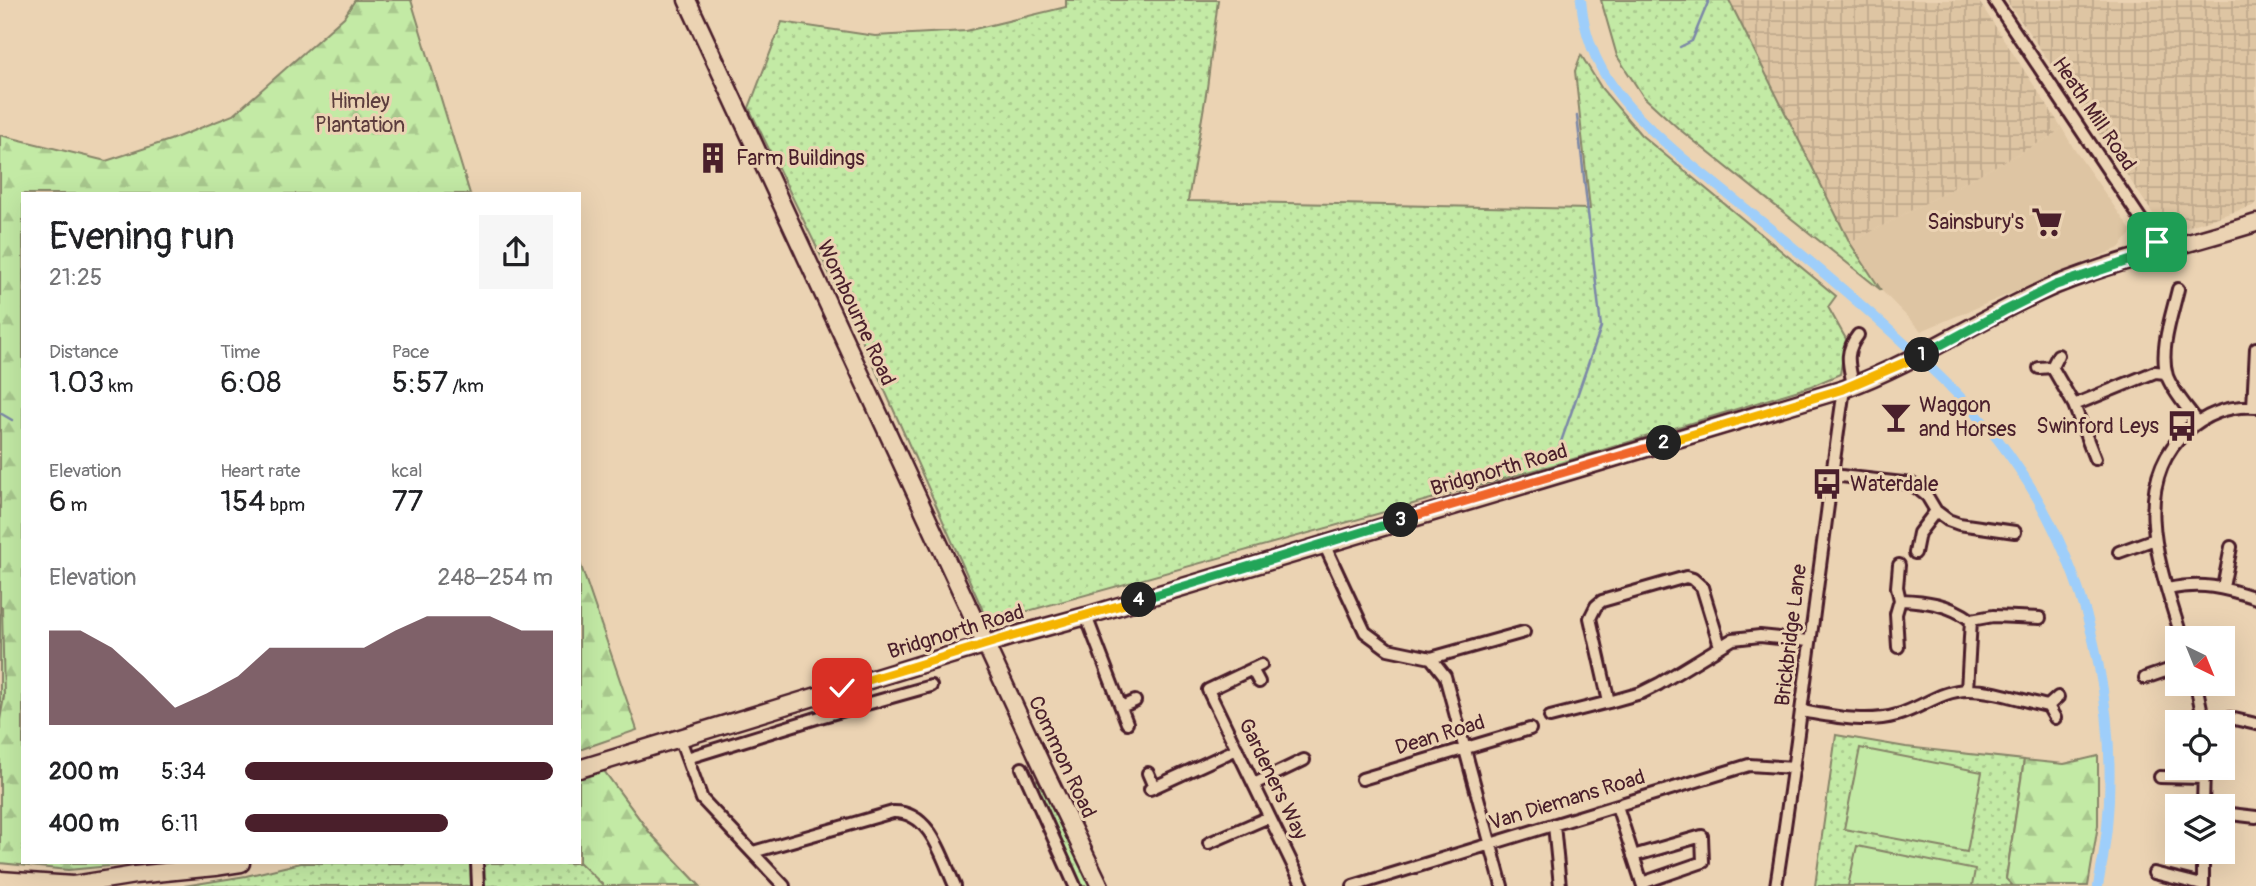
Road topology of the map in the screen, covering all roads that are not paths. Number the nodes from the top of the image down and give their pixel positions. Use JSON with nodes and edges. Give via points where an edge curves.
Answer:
{"nodes":[{"id":1,"x":687,"y":0,"type":"edge"},
{"id":2,"x":1994,"y":0,"type":"edge"},
{"id":3,"x":2256,"y":223,"type":"edge"},
{"id":4,"x":2164,"y":249,"type":"junction"},
{"id":5,"x":2178,"y":289,"type":"dead end"},
{"id":6,"x":1858,"y":335,"type":"dead end"},
{"id":7,"x":2256,"y":348,"type":"edge"},
{"id":8,"x":2058,"y":355,"type":"dead end"},
{"id":9,"x":2052,"y":367,"type":"junction"},
{"id":10,"x":2039,"y":368,"type":"dead end"},
{"id":11,"x":2166,"y":373,"type":"junction"},
{"id":12,"x":1848,"y":387,"type":"junction"},
{"id":13,"x":2074,"y":405,"type":"junction"},
{"id":14,"x":2254,"y":407,"type":"edge"},
{"id":15,"x":2197,"y":421,"type":"junction"},
{"id":16,"x":2095,"y":459,"type":"dead end"},
{"id":17,"x":1832,"y":475,"type":"junction"},
{"id":18,"x":1937,"y":512,"type":"junction"},
{"id":19,"x":2015,"y":532,"type":"dead end"},
{"id":20,"x":2155,"y":539,"type":"junction"},
{"id":21,"x":1324,"y":544,"type":"junction"},
{"id":22,"x":1913,"y":545,"type":"dead end"},
{"id":23,"x":2231,"y":547,"type":"dead end"},
{"id":24,"x":2119,"y":552,"type":"dead end"},
{"id":25,"x":1899,"y":565,"type":"dead end"},
{"id":26,"x":2223,"y":587,"type":"junction"},
{"id":27,"x":2168,"y":589,"type":"junction"},
{"id":28,"x":2256,"y":598,"type":"edge"},
{"id":29,"x":1900,"y":600,"type":"junction"},
{"id":30,"x":1086,"y":616,"type":"junction"},
{"id":31,"x":2042,"y":619,"type":"dead end"},
{"id":32,"x":1971,"y":620,"type":"junction"},
{"id":33,"x":2178,"y":626,"type":"edge"},
{"id":34,"x":1524,"y":632,"type":"dead end"},
{"id":35,"x":1809,"y":641,"type":"junction"},
{"id":36,"x":987,"y":645,"type":"junction"},
{"id":37,"x":1720,"y":646,"type":"junction"},
{"id":38,"x":1898,"y":648,"type":"dead end"},
{"id":39,"x":1431,"y":658,"type":"junction"},
{"id":40,"x":2165,"y":675,"type":"edge"},
{"id":41,"x":2145,"y":678,"type":"dead end"},
{"id":42,"x":1259,"y":682,"type":"dead end"},
{"id":43,"x":859,"y":683,"type":"junction"},
{"id":44,"x":931,"y":687,"type":"dead end"},
{"id":45,"x":1968,"y":690,"type":"junction"},
{"id":46,"x":2057,"y":697,"type":"dead end"},
{"id":47,"x":1135,"y":701,"type":"dead end"},
{"id":48,"x":1561,"y":701,"type":"dead end"},
{"id":49,"x":1609,"y":702,"type":"junction"},
{"id":50,"x":865,"y":705,"type":"junction"},
{"id":51,"x":2048,"y":706,"type":"junction"},
{"id":52,"x":1121,"y":707,"type":"junction"},
{"id":53,"x":1801,"y":711,"type":"junction"},
{"id":54,"x":1566,"y":712,"type":"junction"},
{"id":55,"x":1550,"y":717,"type":"dead end"},
{"id":56,"x":2055,"y":718,"type":"dead end"},
{"id":57,"x":2235,"y":719,"type":"edge"},
{"id":58,"x":1127,"y":723,"type":"dead end"},
{"id":59,"x":2256,"y":724,"type":"edge"},
{"id":60,"x":1530,"y":729,"type":"dead end"},
{"id":61,"x":680,"y":739,"type":"junction"},
{"id":62,"x":1465,"y":747,"type":"junction"},
{"id":63,"x":1237,"y":749,"type":"junction"},
{"id":64,"x":1292,"y":752,"type":"dead end"},
{"id":65,"x":687,"y":758,"type":"junction"},
{"id":66,"x":584,"y":768,"type":"edge"},
{"id":67,"x":1794,"y":768,"type":"junction"},
{"id":68,"x":1044,"y":770,"type":"junction"},
{"id":69,"x":1148,"y":773,"type":"dead end"},
{"id":70,"x":1362,"y":779,"type":"dead end"},
{"id":71,"x":1254,"y":784,"type":"junction"},
{"id":72,"x":1617,"y":806,"type":"junction"},
{"id":73,"x":2235,"y":815,"type":"edge"},
{"id":74,"x":1269,"y":817,"type":"junction"},
{"id":75,"x":2256,"y":817,"type":"edge"},
{"id":76,"x":1554,"y":825,"type":"junction"},
{"id":77,"x":1212,"y":828,"type":"dead end"},
{"id":78,"x":1492,"y":844,"type":"junction"},
{"id":79,"x":753,"y":852,"type":"junction"},
{"id":80,"x":1633,"y":856,"type":"junction"},
{"id":81,"x":234,"y":864,"type":"edge"},
{"id":82,"x":477,"y":864,"type":"edge"},
{"id":83,"x":2203,"y":864,"type":"edge"},
{"id":84,"x":2154,"y":873,"type":"dead end"},
{"id":85,"x":0,"y":880,"type":"edge"},
{"id":86,"x":1642,"y":885,"type":"edge"},
{"id":87,"x":2203,"y":885,"type":"edge"},
{"id":88,"x":478,"y":886,"type":"edge"},
{"id":89,"x":784,"y":886,"type":"edge"},
{"id":90,"x":955,"y":886,"type":"edge"},
{"id":91,"x":1075,"y":886,"type":"edge"},
{"id":92,"x":1100,"y":886,"type":"edge"},
{"id":93,"x":1303,"y":886,"type":"edge"},
{"id":94,"x":1353,"y":886,"type":"edge"},
{"id":95,"x":1502,"y":886,"type":"edge"},
{"id":96,"x":1560,"y":886,"type":"edge"},
{"id":97,"x":1776,"y":886,"type":"edge"}],
"edges":[{"from":1,"to":36,"type":"main road","name":"Wombourne Road"},
{"from":2,"to":4,"type":"street","name":"Heath Mill Road"},
{"from":3,"to":4,"type":"main road","name":"Bridgnorth Road"},
{"from":4,"to":12,"type":"main road","name":"Bridgnorth Road","via":[[2056,285],[1907,363]]},
{"from":5,"to":11,"type":"street","via":[[2169,306]]},
{"from":6,"to":12,"type":"street","name":"Brickbridge Lane","via":[[1850,346]]},
{"from":7,"to":14,"type":"street"},
{"from":8,"to":9,"type":"street"},
{"from":9,"to":10,"type":"street"},
{"from":9,"to":13,"type":"street"},
{"from":11,"to":13,"type":"street","via":[[2155,372]]},
{"from":11,"to":15,"type":"street"},
{"from":12,"to":17,"type":"street","name":"Brickbridge Lane"},
{"from":12,"to":21,"type":"main road","name":"Bridgnorth Road"},
{"from":13,"to":16,"type":"street"},
{"from":14,"to":15,"type":"street","via":[[2230,407]]},
{"from":15,"to":20,"type":"street","via":[[2174,446],[2160,471],[2154,502]]},
{"from":17,"to":18,"type":"street","via":[[1912,484]]},
{"from":17,"to":35,"type":"street","name":"Brickbridge Lane"},
{"from":18,"to":19,"type":"street","via":[[1959,524],[2001,536]]},
{"from":18,"to":22,"type":"street"},
{"from":20,"to":24,"type":"street"},
{"from":20,"to":27,"type":"street"},
{"from":21,"to":30,"type":"main road","name":"Bridgnorth Road"},
{"from":21,"to":39,"type":"street","via":[[1365,632],[1388,649]]},
{"from":23,"to":26,"type":"street"},
{"from":25,"to":29,"type":"street"},
{"from":26,"to":27,"type":"street","via":[[2192,584]]},
{"from":26,"to":28,"type":"street"},
{"from":27,"to":33,"type":"street"},
{"from":29,"to":32,"type":"street","via":[[1929,602]]},
{"from":29,"to":38,"type":"street"},
{"from":30,"to":36,"type":"main road","name":"Bridgnorth Road"},
{"from":30,"to":52,"type":"street"},
{"from":31,"to":32,"type":"street","via":[[1993,616]]},
{"from":32,"to":45,"type":"street"},
{"from":34,"to":39,"type":"street"},
{"from":35,"to":37,"type":"street","via":[[1747,636]]},
{"from":35,"to":53,"type":"street","name":"Brickbridge Lane"},
{"from":36,"to":43,"type":"main road","name":"Bridgnorth Road"},
{"from":36,"to":68,"type":"main road","name":"Common Road"},
{"from":37,"to":49,"type":"street","via":[[1659,684]]},
{"from":37,"to":49,"type":"street","via":[[1702,587],[1693,579],[1686,577],[1602,601],[1592,611],[1590,624]]},
{"from":39,"to":62,"type":"street","via":[[1445,676]]},
{"from":40,"to":41,"type":"street","via":[[2158,680]]},
{"from":42,"to":63,"type":"street","name":"Gardeners Way","via":[[1256,667],[1208,690]]},
{"from":43,"to":50,"type":"street"},
{"from":43,"to":61,"type":"main road","name":"Bridgnorth Road"},
{"from":44,"to":50,"type":"street"},
{"from":45,"to":51,"type":"street"},
{"from":45,"to":53,"type":"street","via":[[1940,695],[1881,719]]},
{"from":46,"to":51,"type":"street"},
{"from":47,"to":52,"type":"street"},
{"from":48,"to":54,"type":"street"},
{"from":49,"to":54,"type":"street"},
{"from":50,"to":65,"type":"street"},
{"from":51,"to":56,"type":"street"},
{"from":52,"to":58,"type":"street"},
{"from":53,"to":67,"type":"street","name":"Brickbridge Lane"},
{"from":54,"to":55,"type":"street"},
{"from":57,"to":59,"type":"street"},
{"from":60,"to":62,"type":"street","name":"Dean Road"},
{"from":61,"to":65,"type":"street"},
{"from":61,"to":66,"type":"main road","name":"Bridgnorth Road"},
{"from":62,"to":70,"type":"street","name":"Dean Road"},
{"from":62,"to":78,"type":"street"},
{"from":63,"to":69,"type":"street","via":[[1152,788]]},
{"from":63,"to":71,"type":"street","name":"Gardeners Way"},
{"from":64,"to":71,"type":"street","via":[[1301,762]]},
{"from":65,"to":79,"type":"street","via":[[702,799]]},
{"from":67,"to":72,"type":"street","name":"Van Diemans Road","via":[[1749,765]]},
{"from":67,"to":97,"type":"street","name":"Brickbridge Lane"},
{"from":68,"to":91,"type":"street","name":"Common Road","via":[[1024,774]]},
{"from":68,"to":92,"type":"main road","name":"Common Road"},
{"from":71,"to":74,"type":"street","name":"Gardeners Way"},
{"from":72,"to":76,"type":"street","name":"Van Diemans Road"},
{"from":72,"to":80,"type":"street"},
{"from":73,"to":75,"type":"street"},
{"from":74,"to":77,"type":"street","via":[[1213,842]]},
{"from":74,"to":93,"type":"street","name":"Gardeners Way"},
{"from":76,"to":78,"type":"street","name":"Van Diemans Road"},
{"from":76,"to":96,"type":"street"},
{"from":78,"to":94,"type":"street","name":"Van Diemans Road"},
{"from":78,"to":95,"type":"street"},
{"from":79,"to":89,"type":"street"},
{"from":79,"to":90,"type":"street","via":[[902,812],[914,816],[933,837]]},
{"from":80,"to":86,"type":"street"},
{"from":80,"to":86,"type":"street","via":[[1702,836],[1703,862]]},
{"from":81,"to":85,"type":"main road","via":[[73,885]]},
{"from":82,"to":88,"type":"street"},
{"from":83,"to":87,"type":"street"},
{"from":84,"to":87,"type":"street","via":[[2168,872]]}]}
